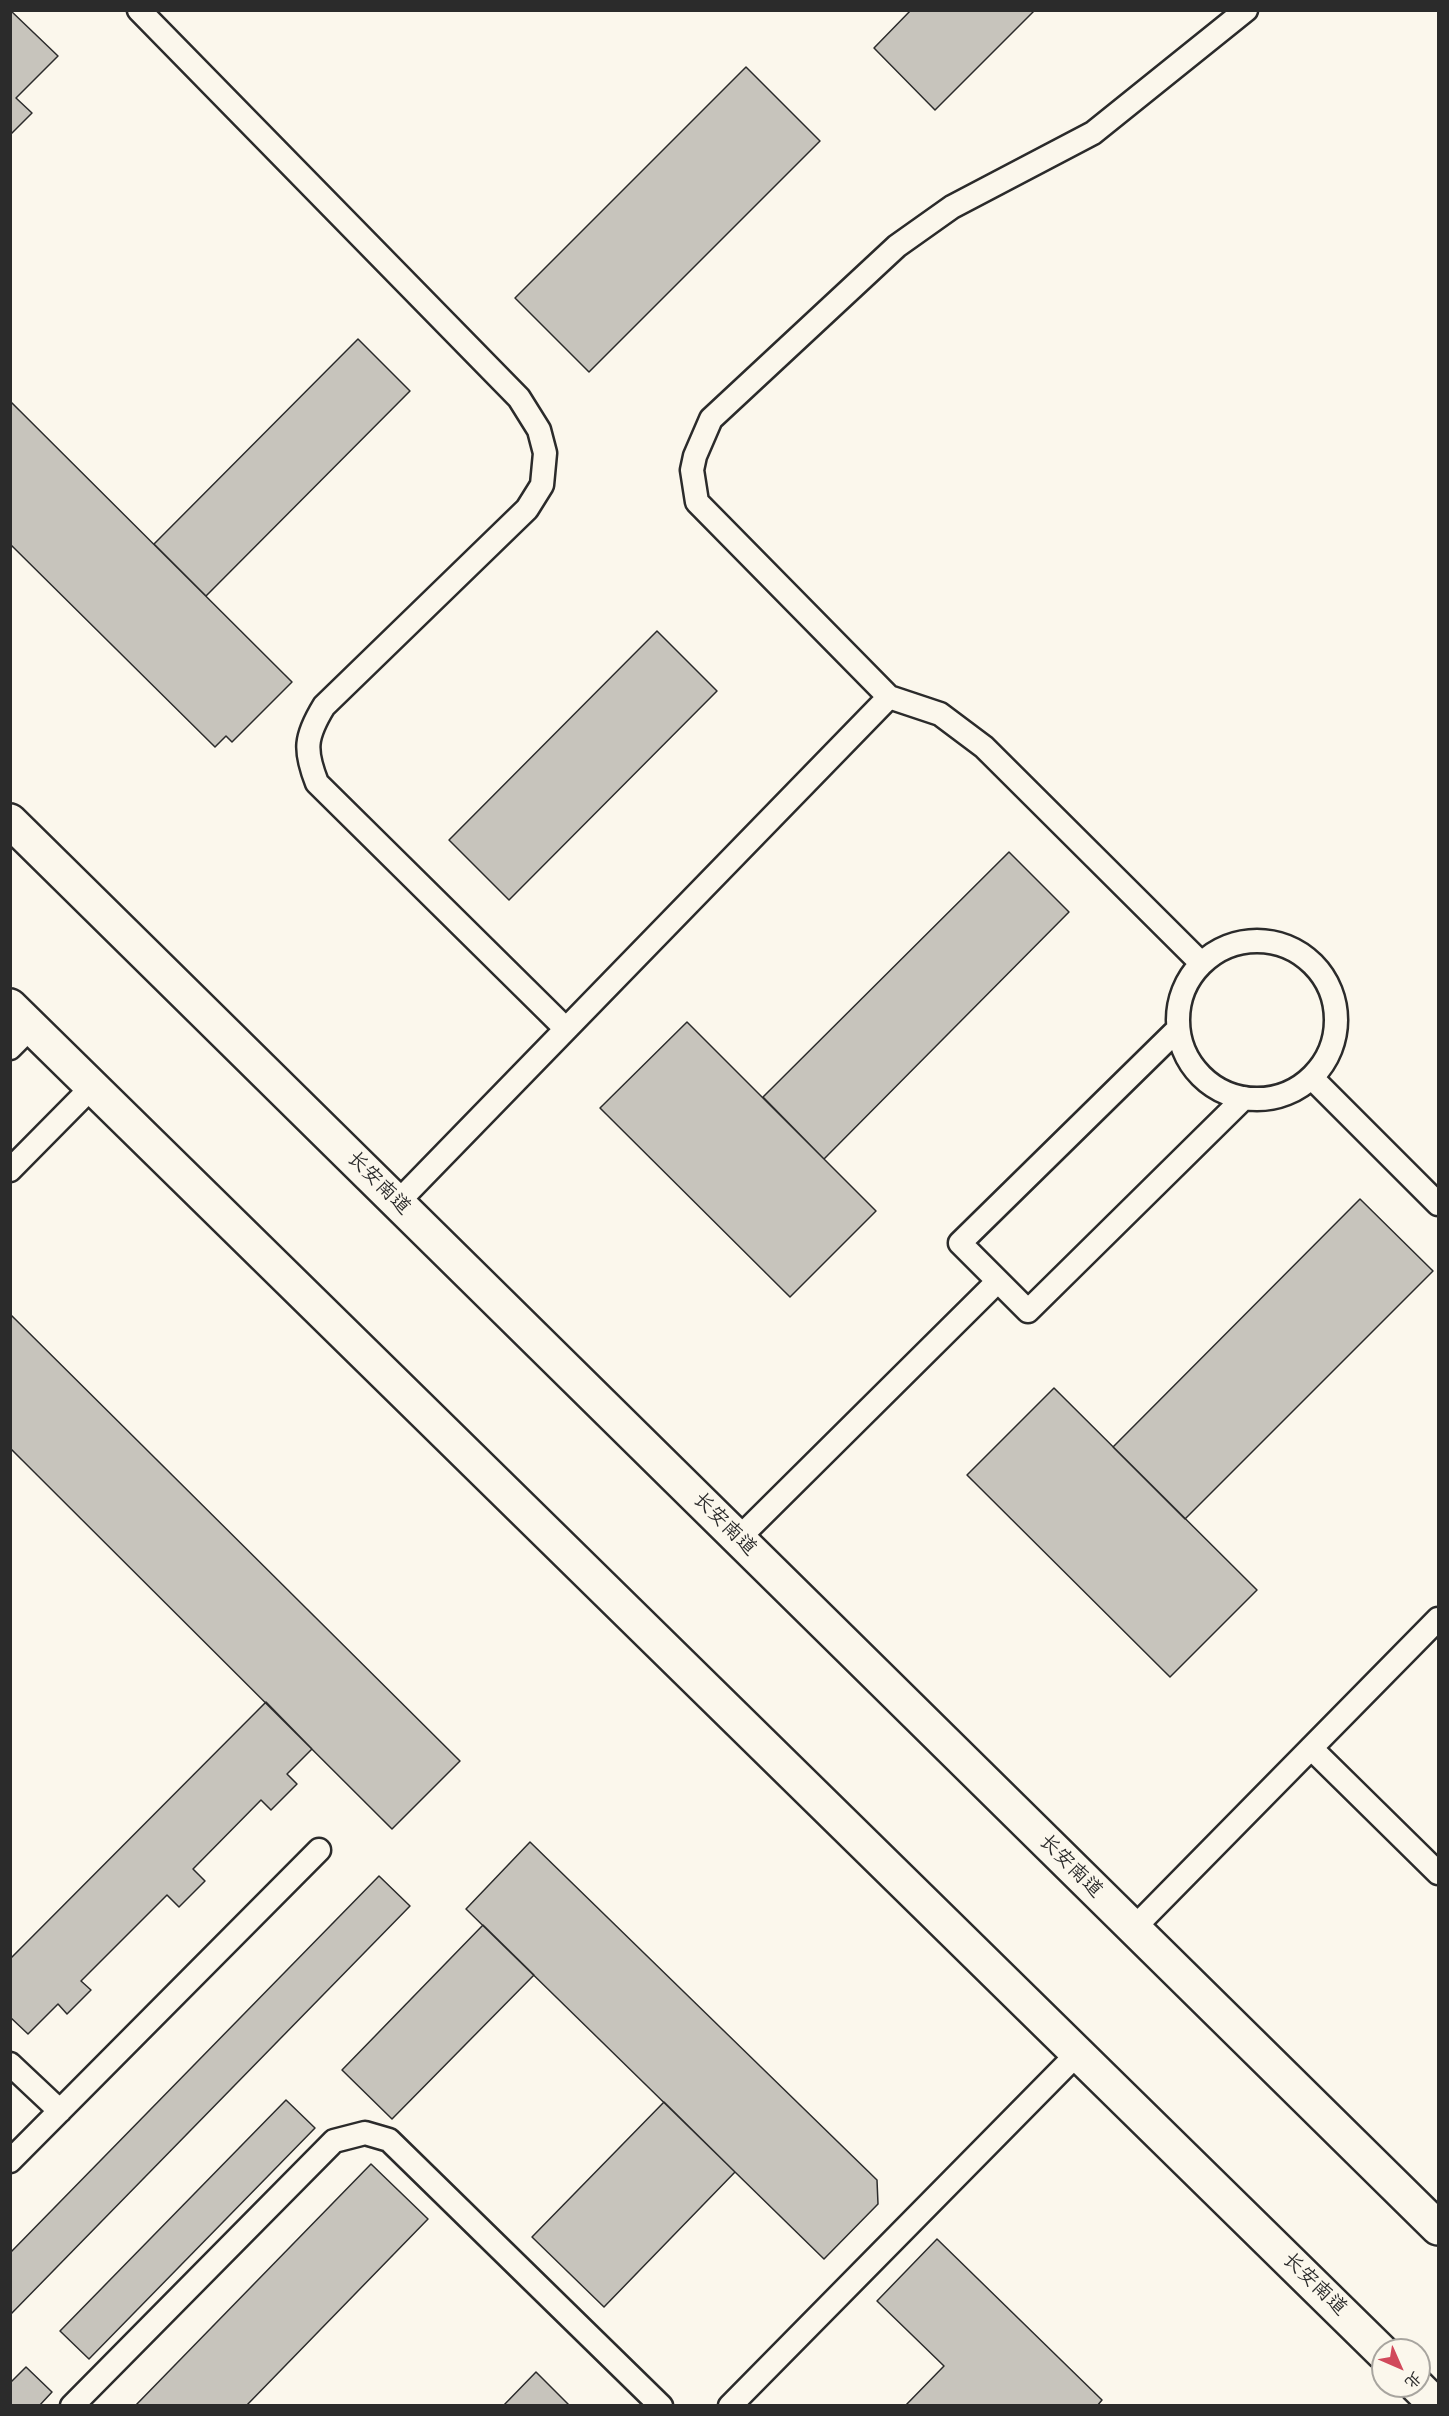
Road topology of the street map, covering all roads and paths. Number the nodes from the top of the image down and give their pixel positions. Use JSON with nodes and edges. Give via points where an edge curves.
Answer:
{"nodes":[{"id":1,"x":139,"y":10,"type":"edge"},
{"id":2,"x":1246,"y":10,"type":"edge"},
{"id":3,"x":888,"y":697,"type":"junction"},
{"id":4,"x":10,"y":821,"type":"edge"},
{"id":5,"x":1201,"y":963,"type":"junction"},
{"id":6,"x":17,"y":1027,"type":"edge"},
{"id":7,"x":566,"y":1029,"type":"junction"},
{"id":8,"x":1178,"y":1029,"type":"junction"},
{"id":9,"x":1312,"y":1078,"type":"junction"},
{"id":10,"x":92,"y":1087,"type":"junction"},
{"id":11,"x":1244,"y":1098,"type":"junction"},
{"id":12,"x":10,"y":1170,"type":"edge"},
{"id":13,"x":397,"y":1203,"type":"junction"},
{"id":14,"x":1438,"y":1204,"type":"edge"},
{"id":15,"x":998,"y":1281,"type":"junction"},
{"id":16,"x":738,"y":1539,"type":"junction"},
{"id":17,"x":1438,"y":1619,"type":"edge"},
{"id":18,"x":1311,"y":1748,"type":"junction"},
{"id":19,"x":319,"y":1850,"type":"dead end"},
{"id":20,"x":1438,"y":1873,"type":"edge"},
{"id":21,"x":1133,"y":1929,"type":"junction"},
{"id":22,"x":1078,"y":2053,"type":"junction"},
{"id":23,"x":10,"y":2064,"type":"edge"},
{"id":24,"x":60,"y":2111,"type":"junction"},
{"id":25,"x":10,"y":2161,"type":"edge"},
{"id":26,"x":1438,"y":2229,"type":"edge"},
{"id":27,"x":1371,"y":2341,"type":"edge"},
{"id":28,"x":650,"y":2402,"type":"edge"},
{"id":29,"x":72,"y":2406,"type":"edge"},
{"id":30,"x":730,"y":2406,"type":"edge"}],
"edges":[{"from":1,"to":7,"type":"lane","via":[[519,398],[539,430],[545,453],[542,485],[527,509],[324,706],[310,729],[308,760],[317,783]]},
{"from":2,"to":3,"type":"lane","via":[[1093,133],[952,207],[897,246],[711,419],[692,470],[697,502]]},
{"from":3,"to":5,"type":"lane","via":[[940,714],[984,747]]},
{"from":3,"to":7,"type":"lane"},
{"from":4,"to":13,"type":"main road","name":"长安南道"},
{"from":5,"to":8,"type":"lane","via":[[1187,982],[1179,1004]]},
{"from":5,"to":9,"type":"lane","via":[[1220,949],[1243,941],[1266,940],[1289,946],[1309,958],[1334,996],[1337,1018],[1335,1041]]},
{"from":6,"to":10,"type":"main road","name":"长安南道"},
{"from":7,"to":13,"type":"lane"},
{"from":8,"to":11,"type":"lane","via":[[1195,1070],[1229,1095]]},
{"from":8,"to":15,"type":"lane","via":[[960,1243]]},
{"from":9,"to":11,"type":"lane","via":[[1293,1092],[1272,1098]]},
{"from":9,"to":14,"type":"lane"},
{"from":10,"to":12,"type":"lane"},
{"from":10,"to":22,"type":"main road","name":"长安南道"},
{"from":11,"to":15,"type":"lane","via":[[1028,1311]]},
{"from":13,"to":16,"type":"main road","name":"长安南道"},
{"from":15,"to":16,"type":"lane"},
{"from":16,"to":21,"type":"main road","name":"长安南道"},
{"from":17,"to":18,"type":"lane"},
{"from":18,"to":20,"type":"lane"},
{"from":18,"to":21,"type":"lane"},
{"from":19,"to":24,"type":"lane"},
{"from":21,"to":26,"type":"main road","name":"长安南道"},
{"from":22,"to":27,"type":"main road","name":"长安南道"},
{"from":22,"to":30,"type":"lane"},
{"from":23,"to":24,"type":"lane"},
{"from":24,"to":25,"type":"lane"},
{"from":28,"to":29,"type":"lane","via":[[389,2140],[365,2133],[334,2141]]}]}
